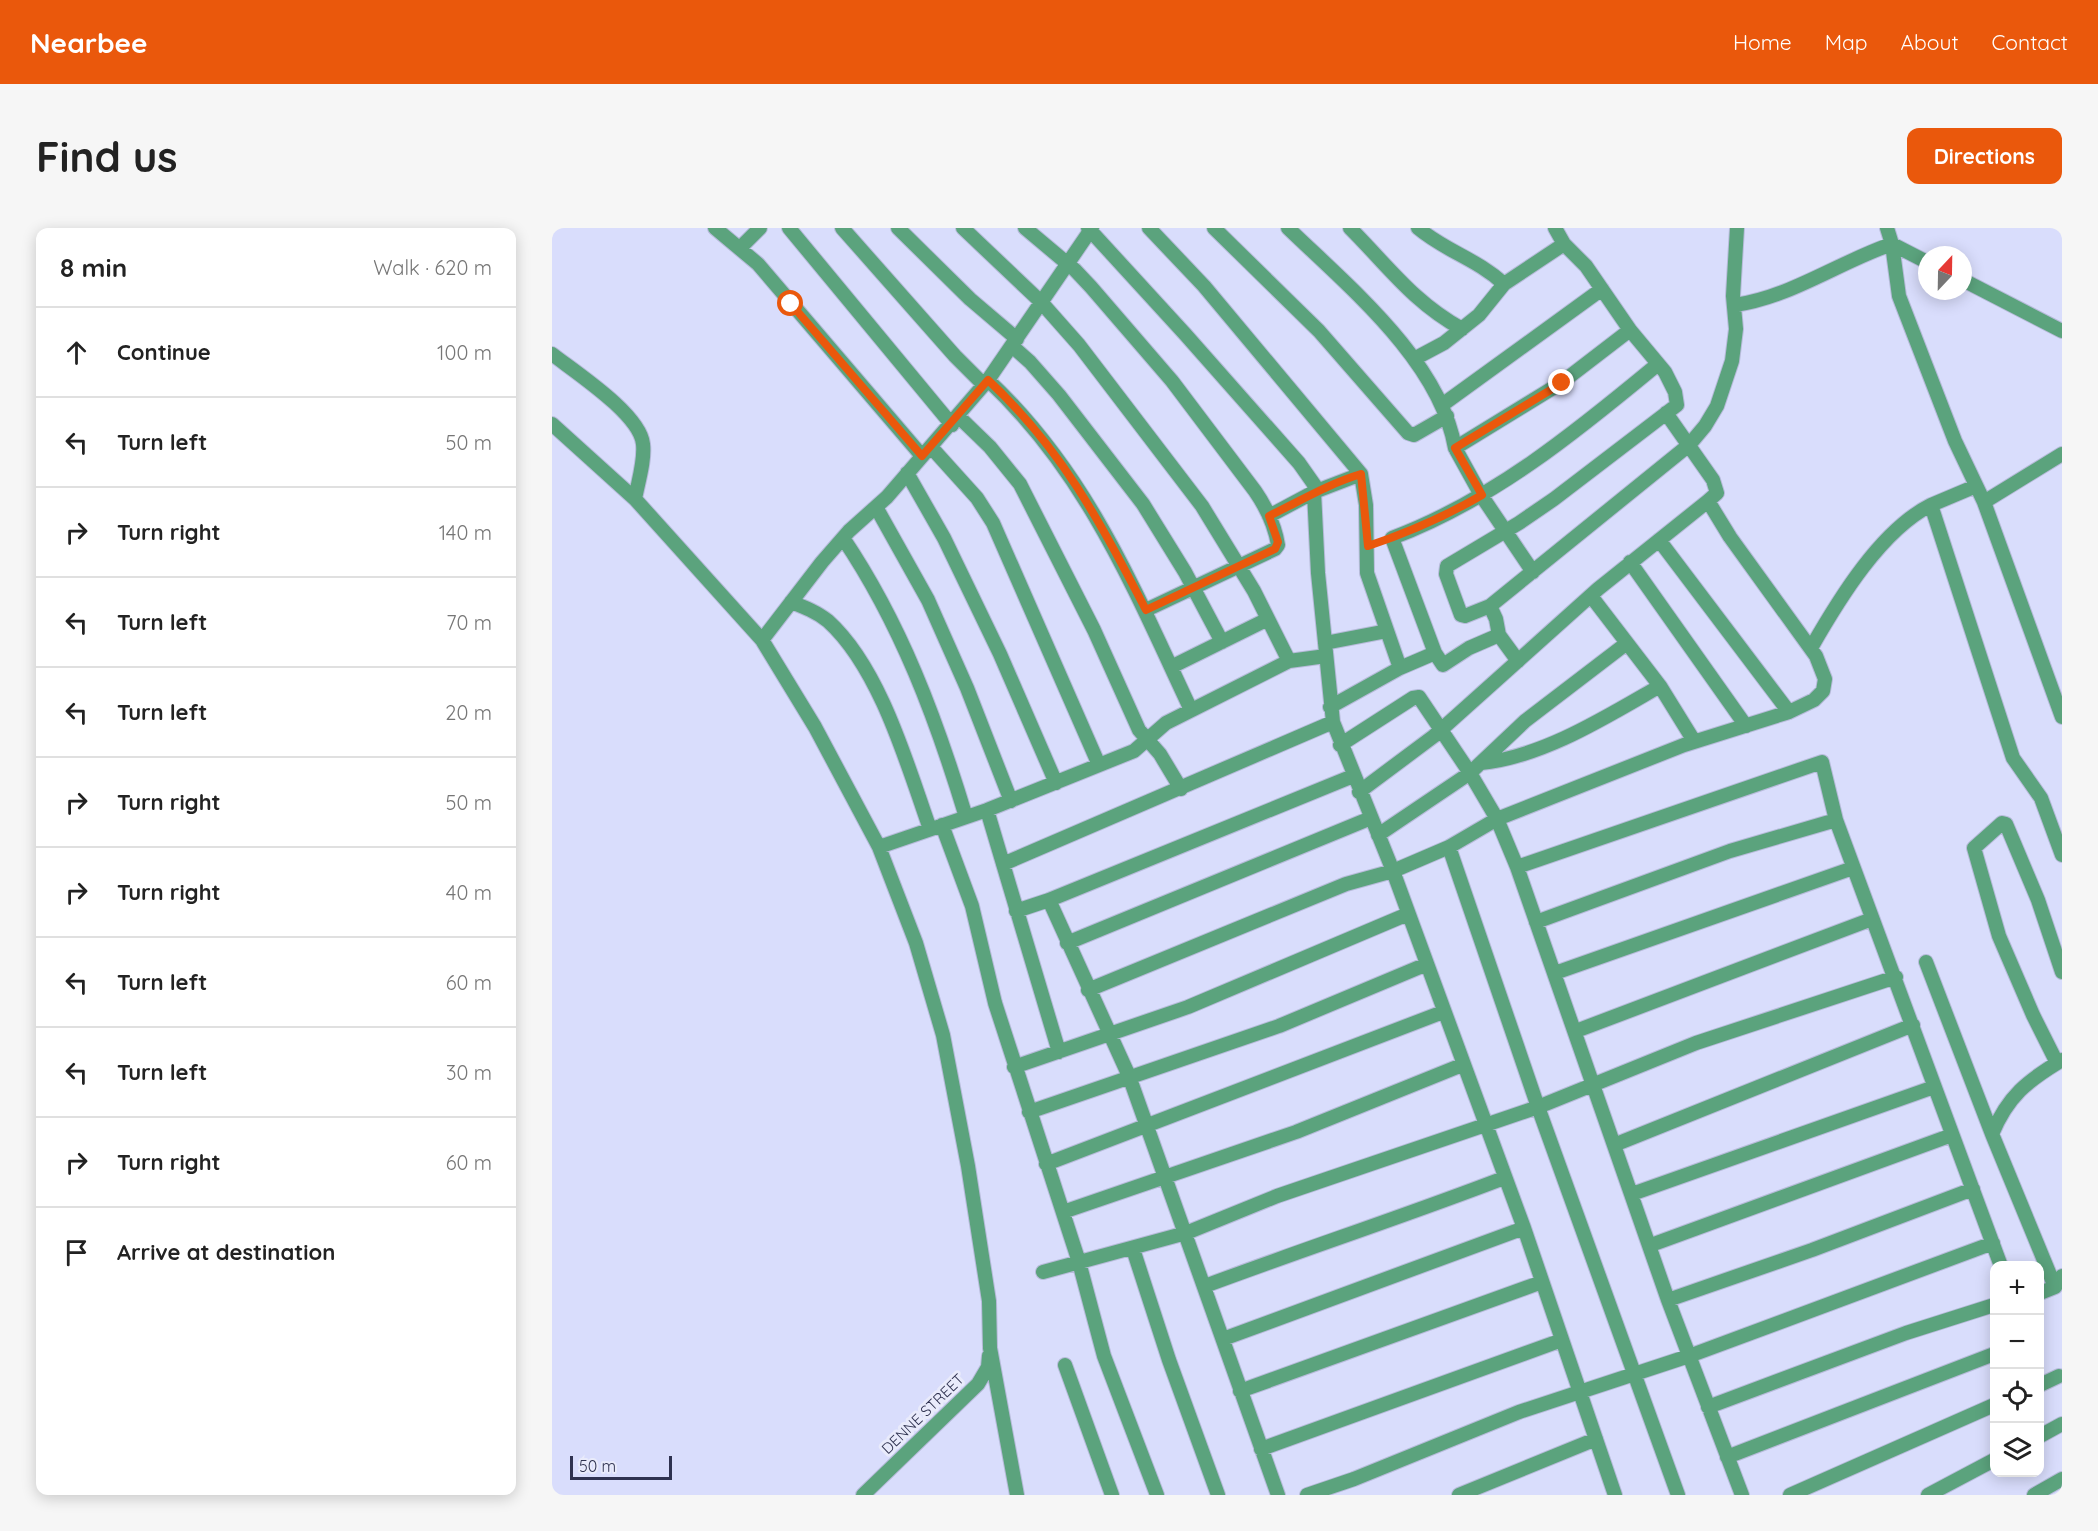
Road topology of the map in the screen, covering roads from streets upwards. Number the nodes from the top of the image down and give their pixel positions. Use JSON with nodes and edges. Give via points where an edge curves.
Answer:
{"nodes":[{"id":1,"x":715,"y":228,"type":"edge"},
{"id":2,"x":760,"y":228,"type":"edge"},
{"id":3,"x":789,"y":228,"type":"edge"},
{"id":4,"x":842,"y":228,"type":"edge"},
{"id":5,"x":898,"y":228,"type":"edge"},
{"id":6,"x":963,"y":228,"type":"edge"},
{"id":7,"x":1025,"y":228,"type":"edge"},
{"id":8,"x":1149,"y":228,"type":"edge"},
{"id":9,"x":1214,"y":228,"type":"edge"},
{"id":10,"x":1287,"y":228,"type":"edge"},
{"id":11,"x":1350,"y":228,"type":"edge"},
{"id":12,"x":1418,"y":228,"type":"edge"},
{"id":13,"x":1555,"y":228,"type":"edge"},
{"id":14,"x":1737,"y":228,"type":"edge"},
{"id":15,"x":1887,"y":228,"type":"edge"},
{"id":16,"x":1090,"y":229,"type":"edge"},
{"id":17,"x":1564,"y":244,"type":"junction"},
{"id":18,"x":1892,"y":244,"type":"junction"},
{"id":19,"x":740,"y":248,"type":"junction"},
{"id":20,"x":1918,"y":257,"type":"edge"},
{"id":21,"x":1066,"y":263,"type":"junction"},
{"id":22,"x":1504,"y":284,"type":"junction"},
{"id":23,"x":1972,"y":285,"type":"edge"},
{"id":24,"x":1602,"y":289,"type":"junction"},
{"id":25,"x":1041,"y":302,"type":"junction"},
{"id":26,"x":1735,"y":305,"type":"junction"},
{"id":27,"x":1462,"y":329,"type":"junction"},
{"id":28,"x":1630,"y":330,"type":"junction"},
{"id":29,"x":2062,"y":331,"type":"edge"},
{"id":30,"x":1015,"y":343,"type":"junction"},
{"id":31,"x":552,"y":354,"type":"edge"},
{"id":32,"x":1414,"y":359,"type":"junction"},
{"id":33,"x":1658,"y":364,"type":"junction"},
{"id":34,"x":986,"y":383,"type":"junction"},
{"id":35,"x":1444,"y":410,"type":"junction"},
{"id":36,"x":1666,"y":413,"type":"junction"},
{"id":37,"x":955,"y":421,"type":"junction"},
{"id":38,"x":552,"y":424,"type":"edge"},
{"id":39,"x":1689,"y":445,"type":"junction"},
{"id":40,"x":1455,"y":448,"type":"junction"},
{"id":41,"x":927,"y":452,"type":"junction"},
{"id":42,"x":2062,"y":454,"type":"edge"},
{"id":43,"x":907,"y":473,"type":"junction"},
{"id":44,"x":1361,"y":474,"type":"junction"},
{"id":45,"x":1976,"y":486,"type":"junction"},
{"id":46,"x":1316,"y":491,"type":"junction"},
{"id":47,"x":1482,"y":495,"type":"junction"},
{"id":48,"x":635,"y":499,"type":"junction"},
{"id":49,"x":1708,"y":501,"type":"junction"},
{"id":50,"x":1984,"y":501,"type":"junction"},
{"id":51,"x":1931,"y":505,"type":"junction"},
{"id":52,"x":876,"y":507,"type":"junction"},
{"id":53,"x":1269,"y":516,"type":"junction"},
{"id":54,"x":1506,"y":531,"type":"junction"},
{"id":55,"x":843,"y":538,"type":"junction"},
{"id":56,"x":1392,"y":538,"type":"junction"},
{"id":57,"x":1659,"y":540,"type":"junction"},
{"id":58,"x":1368,"y":546,"type":"junction"},
{"id":59,"x":1630,"y":562,"type":"junction"},
{"id":60,"x":1239,"y":566,"type":"junction"},
{"id":61,"x":1533,"y":572,"type":"junction"},
{"id":62,"x":1193,"y":587,"type":"junction"},
{"id":63,"x":1591,"y":596,"type":"junction"},
{"id":64,"x":791,"y":602,"type":"junction"},
{"id":65,"x":1490,"y":606,"type":"junction"},
{"id":66,"x":1146,"y":610,"type":"junction"},
{"id":67,"x":1268,"y":619,"type":"junction"},
{"id":68,"x":1387,"y":631,"type":"junction"},
{"id":69,"x":1499,"y":635,"type":"junction"},
{"id":70,"x":762,"y":640,"type":"junction"},
{"id":71,"x":1222,"y":642,"type":"junction"},
{"id":72,"x":1627,"y":643,"type":"junction"},
{"id":73,"x":1811,"y":648,"type":"junction"},
{"id":74,"x":1325,"y":650,"type":"junction"},
{"id":75,"x":1435,"y":653,"type":"junction"},
{"id":76,"x":1289,"y":661,"type":"junction"},
{"id":77,"x":1518,"y":661,"type":"junction"},
{"id":78,"x":1171,"y":667,"type":"junction"},
{"id":79,"x":1400,"y":668,"type":"junction"},
{"id":80,"x":1660,"y":686,"type":"junction"},
{"id":81,"x":1330,"y":707,"type":"junction"},
{"id":82,"x":1191,"y":710,"type":"junction"},
{"id":83,"x":1789,"y":712,"type":"junction"},
{"id":84,"x":2062,"y":717,"type":"edge"},
{"id":85,"x":1333,"y":722,"type":"junction"},
{"id":86,"x":1746,"y":726,"type":"junction"},
{"id":87,"x":1441,"y":730,"type":"junction"},
{"id":88,"x":1147,"y":741,"type":"junction"},
{"id":89,"x":1694,"y":741,"type":"junction"},
{"id":90,"x":1340,"y":745,"type":"junction"},
{"id":91,"x":1099,"y":765,"type":"junction"},
{"id":92,"x":1475,"y":768,"type":"junction"},
{"id":93,"x":1353,"y":776,"type":"junction"},
{"id":94,"x":1056,"y":783,"type":"junction"},
{"id":95,"x":1181,"y":789,"type":"junction"},
{"id":96,"x":1359,"y":792,"type":"junction"},
{"id":97,"x":1011,"y":801,"type":"junction"},
{"id":98,"x":987,"y":810,"type":"junction"},
{"id":99,"x":966,"y":817,"type":"junction"},
{"id":100,"x":1371,"y":818,"type":"junction"},
{"id":101,"x":1497,"y":819,"type":"junction"},
{"id":102,"x":1836,"y":820,"type":"junction"},
{"id":103,"x":936,"y":827,"type":"junction"},
{"id":104,"x":1378,"y":835,"type":"junction"},
{"id":105,"x":879,"y":847,"type":"junction"},
{"id":106,"x":1449,"y":847,"type":"junction"},
{"id":107,"x":2062,"y":855,"type":"edge"},
{"id":108,"x":1003,"y":864,"type":"junction"},
{"id":109,"x":1517,"y":867,"type":"junction"},
{"id":110,"x":1853,"y":868,"type":"junction"},
{"id":111,"x":1393,"y":871,"type":"junction"},
{"id":112,"x":1048,"y":900,"type":"junction"},
{"id":113,"x":1016,"y":911,"type":"junction"},
{"id":114,"x":1408,"y":914,"type":"junction"},
{"id":115,"x":1872,"y":919,"type":"junction"},
{"id":116,"x":1536,"y":922,"type":"junction"},
{"id":117,"x":1067,"y":943,"type":"junction"},
{"id":118,"x":1926,"y":962,"type":"dead end"},
{"id":119,"x":1427,"y":964,"type":"junction"},
{"id":120,"x":2062,"y":972,"type":"edge"},
{"id":121,"x":1556,"y":973,"type":"junction"},
{"id":122,"x":1896,"y":977,"type":"junction"},
{"id":123,"x":1088,"y":990,"type":"junction"},
{"id":124,"x":1443,"y":1012,"type":"junction"},
{"id":125,"x":1913,"y":1025,"type":"junction"},
{"id":126,"x":1576,"y":1031,"type":"junction"},
{"id":127,"x":1112,"y":1035,"type":"junction"},
{"id":128,"x":1059,"y":1052,"type":"junction"},
{"id":129,"x":2060,"y":1062,"type":"edge"},
{"id":130,"x":1462,"y":1065,"type":"junction"},
{"id":131,"x":1014,"y":1067,"type":"junction"},
{"id":132,"x":1129,"y":1076,"type":"junction"},
{"id":133,"x":1593,"y":1085,"type":"junction"},
{"id":134,"x":1935,"y":1087,"type":"junction"},
{"id":135,"x":1538,"y":1107,"type":"junction"},
{"id":136,"x":1029,"y":1112,"type":"junction"},
{"id":137,"x":1485,"y":1123,"type":"junction"},
{"id":138,"x":1146,"y":1126,"type":"junction"},
{"id":139,"x":1992,"y":1134,"type":"junction"},
{"id":140,"x":1952,"y":1135,"type":"junction"},
{"id":141,"x":1614,"y":1145,"type":"junction"},
{"id":142,"x":1046,"y":1164,"type":"junction"},
{"id":143,"x":1165,"y":1178,"type":"junction"},
{"id":144,"x":1504,"y":1178,"type":"junction"},
{"id":145,"x":1973,"y":1189,"type":"junction"},
{"id":146,"x":1632,"y":1194,"type":"junction"},
{"id":147,"x":1063,"y":1212,"type":"junction"},
{"id":148,"x":1524,"y":1228,"type":"junction"},
{"id":149,"x":1186,"y":1233,"type":"junction"},
{"id":150,"x":1993,"y":1243,"type":"junction"},
{"id":151,"x":1651,"y":1245,"type":"junction"},
{"id":152,"x":1133,"y":1249,"type":"junction"},
{"id":153,"x":1999,"y":1261,"type":"edge"},
{"id":154,"x":1079,"y":1262,"type":"junction"},
{"id":155,"x":1043,"y":1272,"type":"dead end"},
{"id":156,"x":1542,"y":1282,"type":"junction"},
{"id":157,"x":2059,"y":1282,"type":"edge"},
{"id":158,"x":1205,"y":1286,"type":"junction"},
{"id":159,"x":2044,"y":1291,"type":"edge"},
{"id":160,"x":1668,"y":1300,"type":"junction"},
{"id":161,"x":1990,"y":1307,"type":"edge"},
{"id":162,"x":1224,"y":1339,"type":"junction"},
{"id":163,"x":1562,"y":1340,"type":"junction"},
{"id":164,"x":990,"y":1348,"type":"junction"},
{"id":165,"x":1689,"y":1356,"type":"junction"},
{"id":166,"x":1990,"y":1356,"type":"edge"},
{"id":167,"x":1065,"y":1365,"type":"dead end"},
{"id":168,"x":1635,"y":1374,"type":"junction"},
{"id":169,"x":2059,"y":1376,"type":"dead end"},
{"id":170,"x":2044,"y":1383,"type":"edge"},
{"id":171,"x":1581,"y":1390,"type":"junction"},
{"id":172,"x":1240,"y":1391,"type":"junction"},
{"id":173,"x":1708,"y":1407,"type":"junction"},
{"id":174,"x":1990,"y":1407,"type":"edge"},
{"id":175,"x":2062,"y":1424,"type":"edge"},
{"id":176,"x":2044,"y":1434,"type":"edge"},
{"id":177,"x":1596,"y":1439,"type":"junction"},
{"id":178,"x":1261,"y":1449,"type":"junction"},
{"id":179,"x":1727,"y":1457,"type":"junction"},
{"id":180,"x":1990,"y":1463,"type":"edge"},
{"id":181,"x":2062,"y":1479,"type":"edge"},
{"id":182,"x":863,"y":1495,"type":"edge"},
{"id":183,"x":1017,"y":1495,"type":"edge"},
{"id":184,"x":1112,"y":1495,"type":"edge"},
{"id":185,"x":1157,"y":1495,"type":"edge"},
{"id":186,"x":1218,"y":1495,"type":"edge"},
{"id":187,"x":1278,"y":1495,"type":"edge"},
{"id":188,"x":1306,"y":1495,"type":"edge"},
{"id":189,"x":1459,"y":1495,"type":"edge"},
{"id":190,"x":1615,"y":1495,"type":"edge"},
{"id":191,"x":1678,"y":1495,"type":"edge"},
{"id":192,"x":1742,"y":1495,"type":"edge"},
{"id":193,"x":1790,"y":1495,"type":"edge"},
{"id":194,"x":1928,"y":1495,"type":"edge"},
{"id":195,"x":2034,"y":1495,"type":"edge"}],
"edges":[{"from":1,"to":19,"type":"street"},
{"from":2,"to":19,"type":"street"},
{"from":3,"to":37,"type":"street"},
{"from":4,"to":34,"type":"street","via":[[955,356]]},
{"from":5,"to":30,"type":"street"},
{"from":6,"to":25,"type":"street"},
{"from":7,"to":21,"type":"street"},
{"from":8,"to":44,"type":"street","via":[[1204,286]]},
{"from":9,"to":35,"type":"street","via":[[1319,331],[1408,433],[1414,435]]},
{"from":10,"to":32,"type":"street","via":[[1365,304]]},
{"from":11,"to":27,"type":"street","via":[[1413,295],[1433,313]]},
{"from":12,"to":22,"type":"street","via":[[1433,241],[1488,269]]},
{"from":13,"to":17,"type":"street"},
{"from":14,"to":26,"type":"street"},
{"from":15,"to":18,"type":"street"},
{"from":16,"to":21,"type":"street"},
{"from":16,"to":46,"type":"street","via":[[1299,463]]},
{"from":17,"to":22,"type":"street"},
{"from":17,"to":24,"type":"street"},
{"from":18,"to":20,"type":"street"},
{"from":18,"to":26,"type":"street","via":[[1780,294]]},
{"from":18,"to":45,"type":"street","via":[[1899,296]]},
{"from":19,"to":41,"type":"street"},
{"from":21,"to":25,"type":"street"},
{"from":21,"to":53,"type":"street","via":[[1081,275],[1172,381],[1255,491]]},
{"from":22,"to":27,"type":"street"},
{"from":23,"to":29,"type":"street"},
{"from":24,"to":28,"type":"street"},
{"from":24,"to":35,"type":"street"},
{"from":25,"to":30,"type":"street"},
{"from":25,"to":60,"type":"street","via":[[1079,345],[1202,506]]},
{"from":26,"to":39,"type":"street","via":[[1732,361],[1725,386],[1717,406]]},
{"from":27,"to":32,"type":"street"},
{"from":28,"to":33,"type":"street"},
{"from":28,"to":40,"type":"street","via":[[1562,383]]},
{"from":30,"to":34,"type":"street"},
{"from":30,"to":62,"type":"street","via":[[1125,479]]},
{"from":31,"to":48,"type":"street","via":[[638,428],[644,443]]},
{"from":32,"to":35,"type":"street"},
{"from":33,"to":36,"type":"street","via":[[1677,398],[1677,405]]},
{"from":33,"to":47,"type":"street","via":[[1568,436]]},
{"from":34,"to":37,"type":"street"},
{"from":34,"to":66,"type":"street","via":[[1012,402],[1054,452],[1106,530]]},
{"from":35,"to":40,"type":"street"},
{"from":36,"to":39,"type":"street"},
{"from":36,"to":54,"type":"street"},
{"from":37,"to":41,"type":"street"},
{"from":37,"to":88,"type":"street","via":[[990,447],[1020,484]]},
{"from":38,"to":48,"type":"street"},
{"from":39,"to":49,"type":"street","via":[[1716,485],[1716,496]]},
{"from":39,"to":61,"type":"street"},
{"from":40,"to":47,"type":"street"},
{"from":41,"to":43,"type":"street"},
{"from":41,"to":91,"type":"street","via":[[977,498],[993,523]]},
{"from":42,"to":50,"type":"street"},
{"from":43,"to":52,"type":"street"},
{"from":43,"to":94,"type":"street","via":[[944,538],[1000,654]]},
{"from":44,"to":46,"type":"street"},
{"from":44,"to":58,"type":"street"},
{"from":45,"to":50,"type":"street"},
{"from":45,"to":51,"type":"street"},
{"from":46,"to":53,"type":"street"},
{"from":46,"to":74,"type":"street"},
{"from":47,"to":54,"type":"street"},
{"from":47,"to":56,"type":"street"},
{"from":48,"to":70,"type":"street"},
{"from":49,"to":57,"type":"street"},
{"from":49,"to":73,"type":"street"},
{"from":50,"to":84,"type":"street"},
{"from":51,"to":73,"type":"street","via":[[1893,532],[1828,618]]},
{"from":51,"to":107,"type":"street","via":[[2013,758],[2041,798]]},
{"from":52,"to":55,"type":"street"},
{"from":52,"to":97,"type":"street","via":[[928,600]]},
{"from":53,"to":60,"type":"street","via":[[1277,548]]},
{"from":54,"to":61,"type":"street"},
{"from":54,"to":65,"type":"street","via":[[1445,568],[1462,616]]},
{"from":55,"to":64,"type":"street"},
{"from":55,"to":99,"type":"street","via":[[879,594],[921,683]]},
{"from":56,"to":58,"type":"street"},
{"from":56,"to":75,"type":"street"},
{"from":57,"to":59,"type":"street"},
{"from":57,"to":83,"type":"street"},
{"from":58,"to":68,"type":"street","via":[[1367,573]]},
{"from":59,"to":63,"type":"street"},
{"from":59,"to":86,"type":"street"},
{"from":60,"to":62,"type":"street"},
{"from":60,"to":67,"type":"street"},
{"from":61,"to":65,"type":"street"},
{"from":62,"to":66,"type":"street"},
{"from":62,"to":71,"type":"street"},
{"from":63,"to":72,"type":"street"},
{"from":63,"to":77,"type":"street"},
{"from":64,"to":70,"type":"street"},
{"from":64,"to":103,"type":"street","via":[[829,622],[870,678]]},
{"from":65,"to":69,"type":"street"},
{"from":66,"to":78,"type":"street"},
{"from":67,"to":71,"type":"street"},
{"from":67,"to":76,"type":"street"},
{"from":68,"to":74,"type":"street"},
{"from":68,"to":79,"type":"street"},
{"from":69,"to":75,"type":"street","via":[[1443,665]]},
{"from":69,"to":77,"type":"street"},
{"from":70,"to":105,"type":"street","via":[[815,727]]},
{"from":71,"to":78,"type":"street"},
{"from":72,"to":80,"type":"street"},
{"from":72,"to":92,"type":"street","via":[[1525,721]]},
{"from":73,"to":83,"type":"street","via":[[1823,670],[1825,686],[1814,700]]},
{"from":74,"to":76,"type":"street"},
{"from":74,"to":81,"type":"street"},
{"from":75,"to":79,"type":"street"},
{"from":76,"to":82,"type":"street"},
{"from":77,"to":87,"type":"street"},
{"from":78,"to":82,"type":"street"},
{"from":79,"to":81,"type":"street"},
{"from":80,"to":89,"type":"street"},
{"from":80,"to":92,"type":"street","via":[[1521,757]]},
{"from":81,"to":85,"type":"street"},
{"from":82,"to":88,"type":"street","via":[[1163,725]]},
{"from":83,"to":86,"type":"street"},
{"from":85,"to":90,"type":"street"},
{"from":85,"to":95,"type":"street"},
{"from":86,"to":89,"type":"street"},
{"from":87,"to":90,"type":"street","via":[[1416,697]]},
{"from":87,"to":92,"type":"street"},
{"from":87,"to":96,"type":"street"},
{"from":88,"to":91,"type":"street"},
{"from":88,"to":95,"type":"street","via":[[1160,754]]},
{"from":89,"to":101,"type":"street"},
{"from":90,"to":93,"type":"street"},
{"from":91,"to":94,"type":"street"},
{"from":92,"to":101,"type":"street"},
{"from":92,"to":104,"type":"street"},
{"from":93,"to":96,"type":"street"},
{"from":93,"to":112,"type":"street"},
{"from":94,"to":97,"type":"street"},
{"from":95,"to":108,"type":"street"},
{"from":96,"to":100,"type":"street"},
{"from":97,"to":98,"type":"street"},
{"from":98,"to":99,"type":"street"},
{"from":98,"to":108,"type":"street"},
{"from":99,"to":103,"type":"street"},
{"from":100,"to":104,"type":"street"},
{"from":100,"to":117,"type":"street"},
{"from":101,"to":106,"type":"street"},
{"from":101,"to":109,"type":"street"},
{"from":102,"to":109,"type":"street","via":[[1819,761]]},
{"from":102,"to":110,"type":"street"},
{"from":102,"to":116,"type":"street","via":[[1730,851]]},
{"from":103,"to":105,"type":"street"},
{"from":103,"to":131,"type":"street","via":[[972,906]]},
{"from":104,"to":111,"type":"street"},
{"from":105,"to":164,"type":"street","via":[[915,943],[943,1035],[984,1272]]},
{"from":106,"to":111,"type":"street"},
{"from":106,"to":135,"type":"street"},
{"from":108,"to":113,"type":"street"},
{"from":109,"to":116,"type":"street"},
{"from":110,"to":115,"type":"street"},
{"from":110,"to":121,"type":"street"},
{"from":111,"to":114,"type":"street"},
{"from":111,"to":123,"type":"street","via":[[1346,884]]},
{"from":112,"to":113,"type":"street"},
{"from":112,"to":117,"type":"street"},
{"from":113,"to":128,"type":"street"},
{"from":114,"to":119,"type":"street"},
{"from":114,"to":127,"type":"street","via":[[1208,999]]},
{"from":115,"to":122,"type":"street"},
{"from":115,"to":126,"type":"street"},
{"from":116,"to":121,"type":"street"},
{"from":117,"to":123,"type":"street"},
{"from":118,"to":139,"type":"street"},
{"from":119,"to":124,"type":"street"},
{"from":119,"to":132,"type":"street","via":[[1279,1026]]},
{"from":120,"to":129,"type":"street","via":[[2037,900],[2006,824],[2002,823],[1974,848],[1974,853],[1999,936],[2033,1015]]},
{"from":121,"to":126,"type":"street"},
{"from":122,"to":125,"type":"street"},
{"from":122,"to":133,"type":"street","via":[[1696,1043]]},
{"from":123,"to":127,"type":"street"},
{"from":124,"to":130,"type":"street"},
{"from":124,"to":138,"type":"street"},
{"from":125,"to":134,"type":"street"},
{"from":125,"to":141,"type":"street"},
{"from":126,"to":133,"type":"street"},
{"from":127,"to":128,"type":"street"},
{"from":127,"to":132,"type":"street"},
{"from":128,"to":131,"type":"street"},
{"from":129,"to":139,"type":"street","via":[[2017,1091]]},
{"from":130,"to":137,"type":"street"},
{"from":130,"to":143,"type":"street","via":[[1296,1132]]},
{"from":131,"to":136,"type":"street"},
{"from":132,"to":136,"type":"street"},
{"from":132,"to":138,"type":"street"},
{"from":133,"to":135,"type":"street"},
{"from":133,"to":141,"type":"street"},
{"from":134,"to":140,"type":"street"},
{"from":134,"to":146,"type":"street"},
{"from":135,"to":137,"type":"street"},
{"from":135,"to":168,"type":"street"},
{"from":136,"to":142,"type":"street"},
{"from":137,"to":144,"type":"street"},
{"from":137,"to":149,"type":"street","via":[[1277,1196]]},
{"from":138,"to":142,"type":"street"},
{"from":138,"to":143,"type":"street"},
{"from":139,"to":157,"type":"street"},
{"from":140,"to":145,"type":"street"},
{"from":140,"to":151,"type":"street"},
{"from":141,"to":146,"type":"street"},
{"from":142,"to":147,"type":"street"},
{"from":143,"to":147,"type":"street"},
{"from":143,"to":149,"type":"street"},
{"from":144,"to":148,"type":"street"},
{"from":144,"to":158,"type":"street"},
{"from":145,"to":150,"type":"street"},
{"from":145,"to":160,"type":"street"},
{"from":146,"to":151,"type":"street"},
{"from":147,"to":154,"type":"street"},
{"from":148,"to":156,"type":"street"},
{"from":148,"to":162,"type":"street"},
{"from":149,"to":152,"type":"street"},
{"from":149,"to":158,"type":"street"},
{"from":150,"to":153,"type":"street"},
{"from":150,"to":165,"type":"street"},
{"from":151,"to":160,"type":"street"},
{"from":152,"to":154,"type":"street"},
{"from":152,"to":186,"type":"street"},
{"from":154,"to":155,"type":"street"},
{"from":154,"to":185,"type":"street","via":[[1104,1356]]},
{"from":156,"to":163,"type":"street"},
{"from":156,"to":172,"type":"street"},
{"from":157,"to":159,"type":"street"},
{"from":158,"to":162,"type":"street"},
{"from":160,"to":165,"type":"street"},
{"from":161,"to":173,"type":"street","via":[[1906,1333]]},
{"from":162,"to":172,"type":"street"},
{"from":163,"to":171,"type":"street"},
{"from":163,"to":178,"type":"street"},
{"from":164,"to":182,"type":"street","name":"DENNE STREET","via":[[988,1367],[978,1384]]},
{"from":164,"to":183,"type":"street"},
{"from":165,"to":168,"type":"street"},
{"from":165,"to":173,"type":"street"},
{"from":166,"to":179,"type":"street"},
{"from":167,"to":184,"type":"street"},
{"from":168,"to":171,"type":"street"},
{"from":168,"to":191,"type":"street"},
{"from":169,"to":170,"type":"street"},
{"from":171,"to":177,"type":"street"},
{"from":171,"to":188,"type":"street"},
{"from":172,"to":178,"type":"street"},
{"from":173,"to":179,"type":"street"},
{"from":174,"to":193,"type":"street"},
{"from":175,"to":176,"type":"street"},
{"from":177,"to":189,"type":"street"},
{"from":177,"to":190,"type":"street"},
{"from":178,"to":187,"type":"street"},
{"from":179,"to":192,"type":"street"},
{"from":180,"to":194,"type":"street"},
{"from":181,"to":195,"type":"street"}]}
